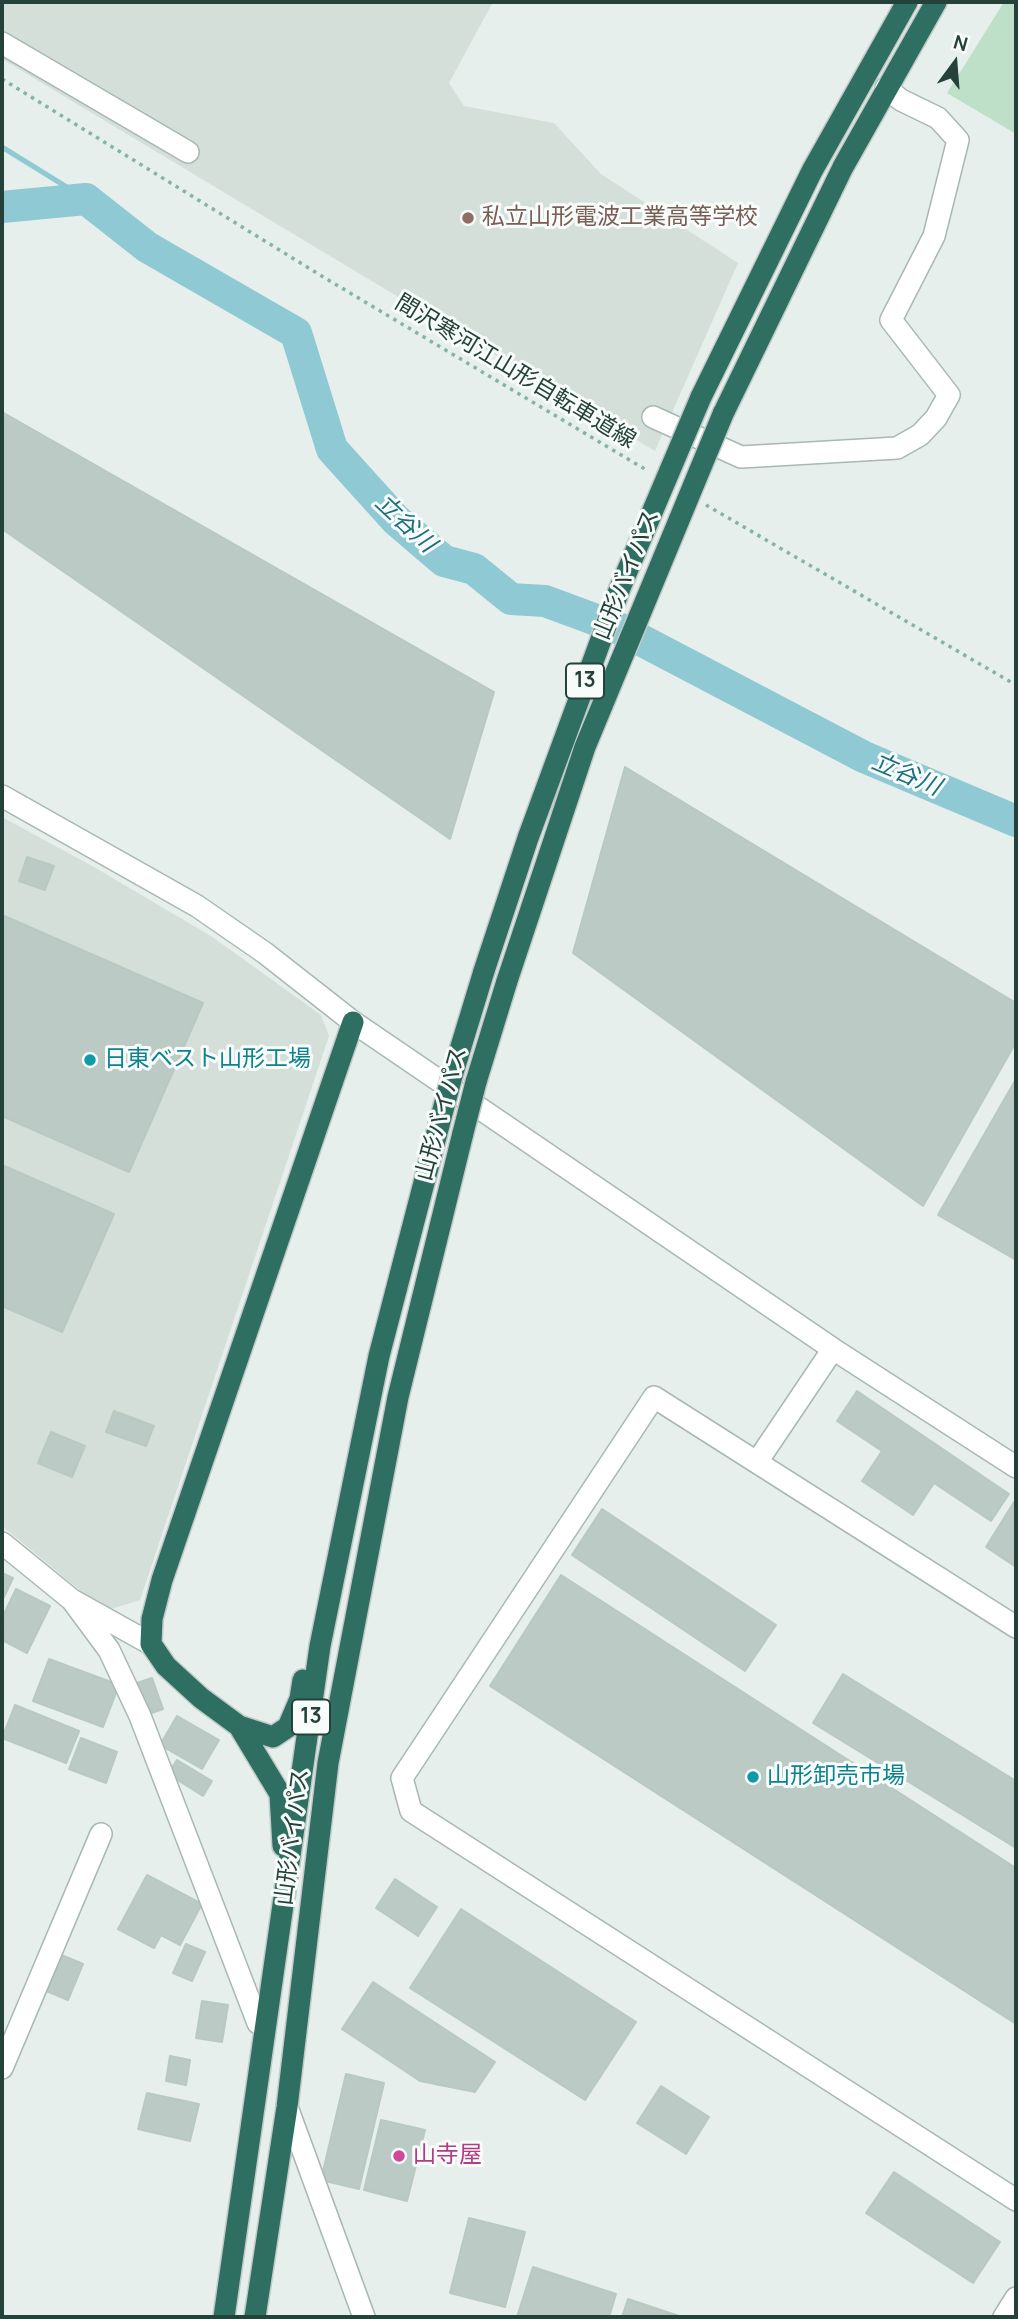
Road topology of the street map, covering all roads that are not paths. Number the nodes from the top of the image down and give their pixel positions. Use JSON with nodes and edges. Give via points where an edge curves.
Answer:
{"nodes":[{"id":1,"x":907,"y":2,"type":"edge"},
{"id":2,"x":936,"y":2,"type":"edge"},
{"id":3,"x":2,"y":43,"type":"edge"},
{"id":4,"x":886,"y":88,"type":"junction"},
{"id":5,"x":188,"y":152,"type":"dead end"},
{"id":6,"x":653,"y":417,"type":"dead end"},
{"id":7,"x":2,"y":796,"type":"edge"},
{"id":8,"x":353,"y":1022,"type":"junction"},
{"id":9,"x":833,"y":1349,"type":"junction"},
{"id":10,"x":757,"y":1462,"type":"junction"},
{"id":11,"x":1016,"y":1467,"type":"edge"},
{"id":12,"x":343,"y":1537,"type":"junction"},
{"id":13,"x":2,"y":1543,"type":"edge"},
{"id":14,"x":72,"y":1600,"type":"junction"},
{"id":15,"x":1016,"y":1627,"type":"edge"},
{"id":16,"x":152,"y":1644,"type":"junction"},
{"id":17,"x":239,"y":1726,"type":"junction"},
{"id":18,"x":101,"y":1833,"type":"dead end"},
{"id":19,"x":258,"y":2023,"type":"junction"},
{"id":20,"x":2,"y":2068,"type":"edge"},
{"id":21,"x":257,"y":2096,"type":"junction"},
{"id":22,"x":287,"y":2107,"type":"junction"},
{"id":23,"x":1016,"y":2200,"type":"edge"},
{"id":24,"x":1016,"y":2298,"type":"edge"},
{"id":25,"x":225,"y":2317,"type":"edge"},
{"id":26,"x":255,"y":2317,"type":"edge"},
{"id":27,"x":363,"y":2317,"type":"edge"},
{"id":28,"x":1004,"y":2317,"type":"edge"}],
"edges":[{"from":1,"to":12,"type":"highway","name":"山形バイパス","number":"13","bridge":true,"via":[[811,171],[701,397],[615,601],[532,825],[452,1076],[379,1356]]},
{"from":2,"to":4,"type":"highway","name":"山形バイパス","number":"13"},
{"from":3,"to":5,"type":"street"},
{"from":4,"to":6,"type":"street","via":[[939,118],[958,140],[934,236],[891,320],[949,395],[936,418],[920,435],[897,448],[741,457]]},
{"from":4,"to":22,"type":"highway","name":"山形バイパス","number":"13","bridge":true,"via":[[769,314],[723,414],[585,747],[476,1082],[398,1397],[331,1749]]},
{"from":7,"to":8,"type":"street","via":[[197,906]]},
{"from":8,"to":9,"type":"street"},
{"from":8,"to":16,"type":"highway","via":[[162,1580],[152,1619]]},
{"from":9,"to":10,"type":"street"},
{"from":9,"to":11,"type":"street"},
{"from":10,"to":15,"type":"street"},
{"from":10,"to":23,"type":"street","via":[[654,1397],[402,1778],[411,1811]]},
{"from":12,"to":17,"type":"highway","via":[[330,1559],[317,1602],[300,1699],[288,1727],[273,1737]]},
{"from":12,"to":21,"type":"highway","name":"山形バイパス","number":"13","via":[[320,1646]]},
{"from":13,"to":14,"type":"street"},
{"from":14,"to":16,"type":"street"},
{"from":14,"to":19,"type":"street","via":[[109,1650],[140,1716]]},
{"from":16,"to":17,"type":"highway","via":[[166,1666]]},
{"from":17,"to":19,"type":"highway","via":[[279,1794],[283,1818]]},
{"from":18,"to":20,"type":"street"},
{"from":19,"to":21,"type":"highway"},
{"from":21,"to":25,"type":"highway","name":"山形バイパス","number":"13"},
{"from":22,"to":26,"type":"highway","name":"山形バイパス","number":"13"},
{"from":22,"to":27,"type":"street"},
{"from":24,"to":28,"type":"street"}]}
